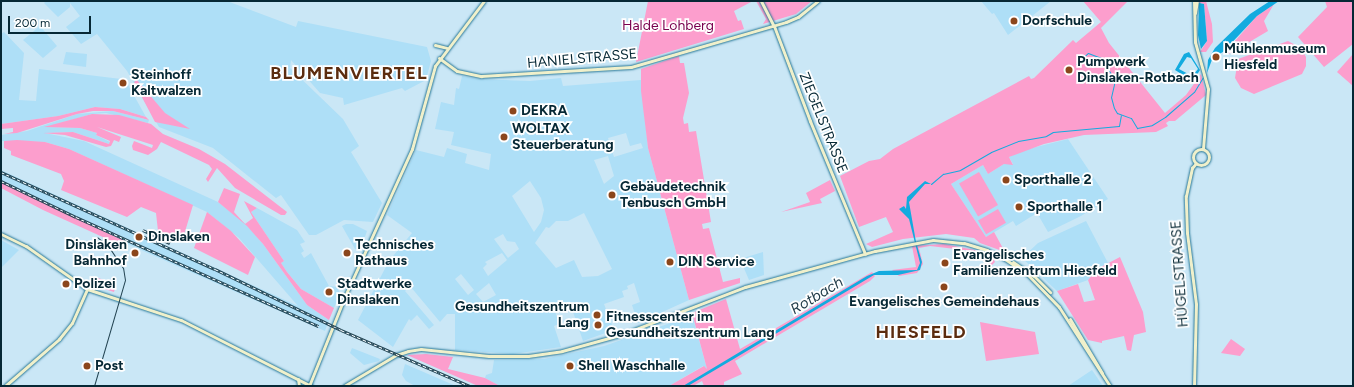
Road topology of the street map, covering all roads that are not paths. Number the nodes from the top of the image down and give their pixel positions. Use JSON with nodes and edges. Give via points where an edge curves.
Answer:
{"nodes":[{"id":1,"x":484,"y":1,"type":"edge"},
{"id":2,"x":761,"y":1,"type":"edge"},
{"id":3,"x":818,"y":1,"type":"edge"},
{"id":4,"x":1195,"y":1,"type":"edge"},
{"id":5,"x":774,"y":26,"type":"junction"},
{"id":6,"x":435,"y":45,"type":"dead end"},
{"id":7,"x":447,"y":48,"type":"junction"},
{"id":8,"x":439,"y":58,"type":"junction"},
{"id":9,"x":1203,"y":149,"type":"junction"},
{"id":10,"x":1196,"y":163,"type":"junction"},
{"id":11,"x":1,"y":234,"type":"edge"},
{"id":12,"x":865,"y":254,"type":"junction"},
{"id":13,"x":87,"y":289,"type":"junction"},
{"id":14,"x":298,"y":379,"type":"junction"},
{"id":15,"x":5,"y":386,"type":"edge"},
{"id":16,"x":299,"y":386,"type":"edge"},
{"id":17,"x":309,"y":386,"type":"edge"},
{"id":18,"x":344,"y":386,"type":"edge"},
{"id":19,"x":1110,"y":386,"type":"edge"},
{"id":20,"x":1194,"y":386,"type":"edge"}],
"edges":[{"from":1,"to":7,"type":"main road"},
{"from":2,"to":5,"type":"main road","name":"ZIEGELSTRASSE"},
{"from":3,"to":5,"type":"main road","name":"HANIELSTRASSE","via":[[798,17]]},
{"from":4,"to":9,"type":"main road","via":[[1195,42],[1206,77],[1208,100]]},
{"from":5,"to":8,"type":"main road","name":"HANIELSTRASSE","via":[[743,33],[653,62],[616,68],[481,76],[457,71]]},
{"from":5,"to":12,"type":"main road","name":"ZIEGELSTRASSE"},
{"from":6,"to":7,"type":"main road"},
{"from":7,"to":8,"type":"main road"},
{"from":8,"to":17,"type":"main road","via":[[412,149],[345,296]]},
{"from":9,"to":10,"type":"main road","via":[[1194,153]]},
{"from":9,"to":10,"type":"main road","via":[[1208,152],[1209,160],[1203,164]]},
{"from":10,"to":20,"type":"main road","name":"HÜGELSTRASSE","via":[[1192,168],[1186,196],[1187,233],[1196,309]]},
{"from":11,"to":13,"type":"main road","via":[[26,246]]},
{"from":12,"to":18,"type":"main road","via":[[738,289],[587,345],[528,356],[489,356],[415,350],[396,355]]},
{"from":12,"to":19,"type":"main road","via":[[919,241],[964,243],[987,250],[1009,261],[1053,298]]},
{"from":13,"to":14,"type":"main road","via":[[182,320]]},
{"from":13,"to":15,"type":"main road","via":[[72,323],[59,339]]},
{"from":14,"to":16,"type":"main road"},
{"from":14,"to":17,"type":"main road"}]}
